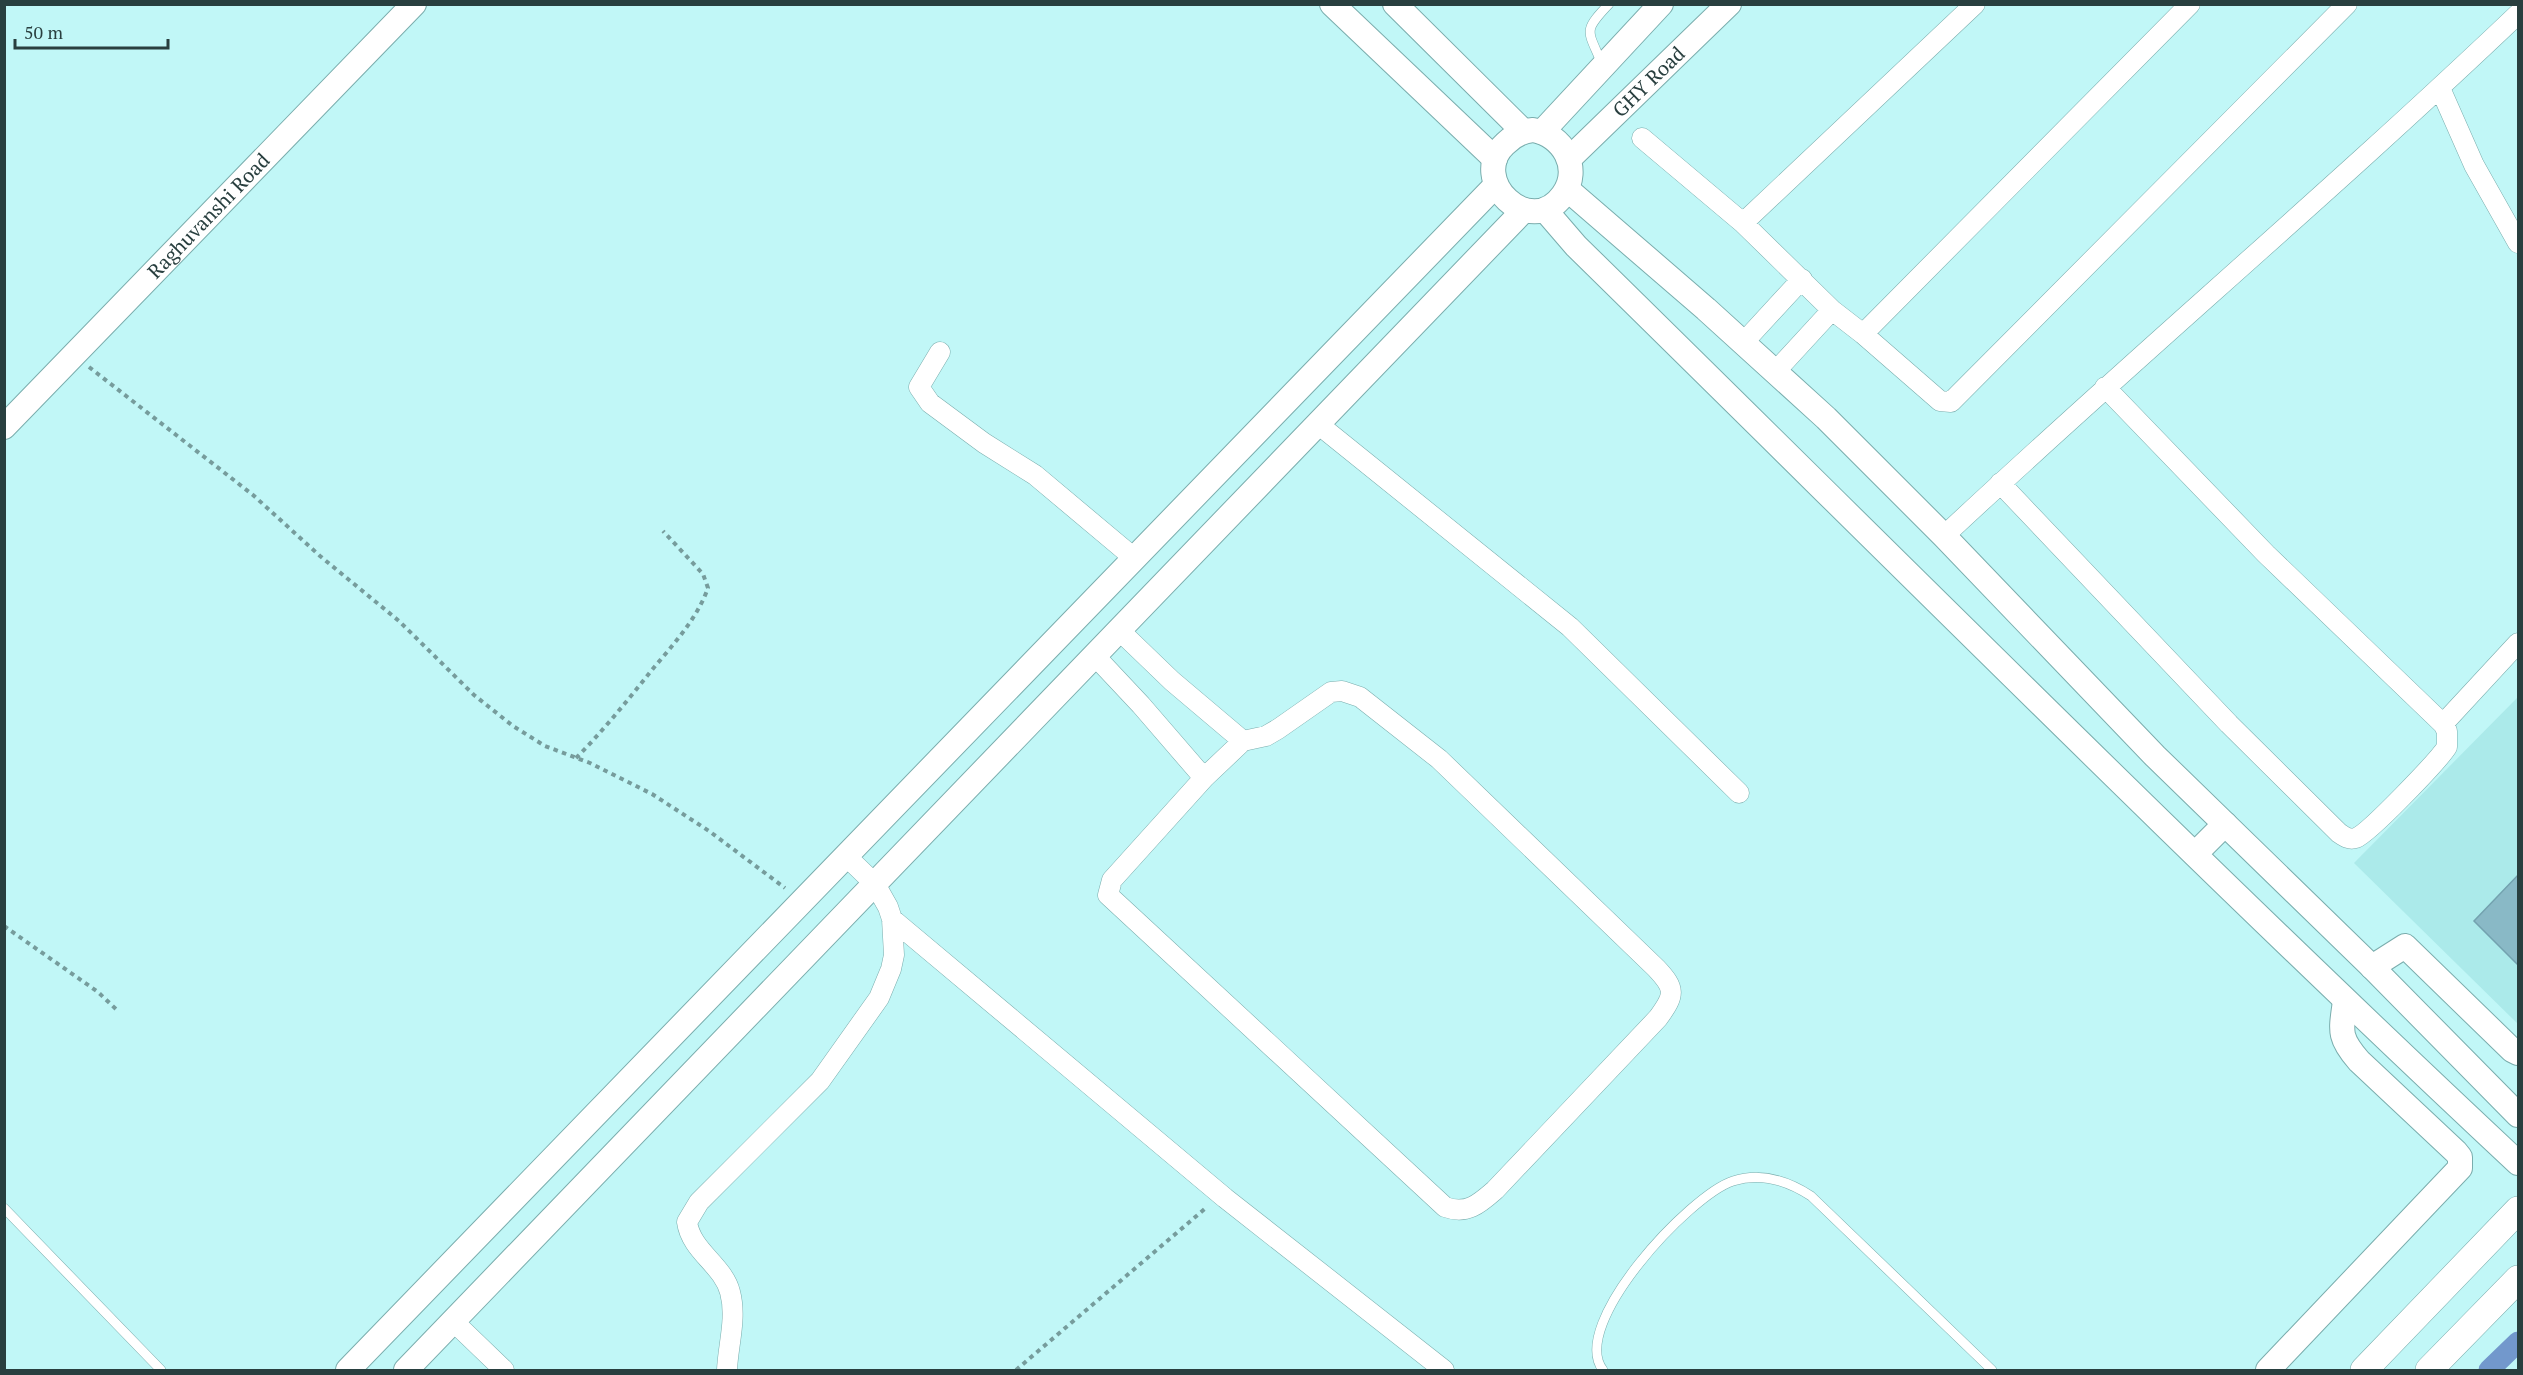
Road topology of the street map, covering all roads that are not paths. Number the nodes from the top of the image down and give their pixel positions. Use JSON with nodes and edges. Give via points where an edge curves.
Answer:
{"nodes":[{"id":1,"x":414,"y":4,"type":"edge"},
{"id":2,"x":1332,"y":4,"type":"edge"},
{"id":3,"x":1395,"y":4,"type":"edge"},
{"id":4,"x":1609,"y":4,"type":"edge"},
{"id":5,"x":1660,"y":4,"type":"edge"},
{"id":6,"x":1729,"y":4,"type":"edge"},
{"id":7,"x":1975,"y":4,"type":"edge"},
{"id":8,"x":2190,"y":4,"type":"edge"},
{"id":9,"x":2347,"y":4,"type":"edge"},
{"id":10,"x":2518,"y":14,"type":"edge"},
{"id":11,"x":1603,"y":67,"type":"junction"},
{"id":12,"x":2440,"y":88,"type":"junction"},
{"id":13,"x":1533,"y":131,"type":"junction"},
{"id":14,"x":1642,"y":138,"type":"dead end"},
{"id":15,"x":1495,"y":159,"type":"junction"},
{"id":16,"x":1569,"y":159,"type":"junction"},
{"id":17,"x":1496,"y":185,"type":"junction"},
{"id":18,"x":1567,"y":189,"type":"junction"},
{"id":19,"x":1535,"y":210,"type":"junction"},
{"id":20,"x":1743,"y":223,"type":"junction"},
{"id":21,"x":2518,"y":243,"type":"edge"},
{"id":22,"x":1802,"y":279,"type":"junction"},
{"id":23,"x":1832,"y":310,"type":"junction"},
{"id":24,"x":1863,"y":334,"type":"junction"},
{"id":25,"x":1743,"y":342,"type":"junction"},
{"id":26,"x":940,"y":352,"type":"dead end"},
{"id":27,"x":1775,"y":372,"type":"junction"},
{"id":28,"x":2105,"y":387,"type":"junction"},
{"id":29,"x":1318,"y":424,"type":"junction"},
{"id":30,"x":4,"y":427,"type":"edge"},
{"id":31,"x":2000,"y":483,"type":"junction"},
{"id":32,"x":1944,"y":536,"type":"junction"},
{"id":33,"x":1134,"y":558,"type":"junction"},
{"id":34,"x":1119,"y":630,"type":"junction"},
{"id":35,"x":2518,"y":643,"type":"edge"},
{"id":36,"x":1095,"y":656,"type":"junction"},
{"id":37,"x":2443,"y":724,"type":"junction"},
{"id":38,"x":1243,"y":741,"type":"junction"},
{"id":39,"x":1204,"y":778,"type":"junction"},
{"id":40,"x":1739,"y":793,"type":"dead end"},
{"id":41,"x":2225,"y":824,"type":"junction"},
{"id":42,"x":2195,"y":854,"type":"junction"},
{"id":43,"x":846,"y":856,"type":"junction"},
{"id":44,"x":875,"y":884,"type":"junction"},
{"id":45,"x":892,"y":919,"type":"junction"},
{"id":46,"x":2372,"y":967,"type":"junction"},
{"id":47,"x":2345,"y":1001,"type":"junction"},
{"id":48,"x":2518,"y":1053,"type":"edge"},
{"id":49,"x":2518,"y":1115,"type":"edge"},
{"id":50,"x":2518,"y":1163,"type":"edge"},
{"id":51,"x":4,"y":1208,"type":"edge"},
{"id":52,"x":2518,"y":1210,"type":"edge"},
{"id":53,"x":2518,"y":1279,"type":"edge"},
{"id":54,"x":453,"y":1321,"type":"junction"},
{"id":55,"x":161,"y":1371,"type":"edge"},
{"id":56,"x":348,"y":1371,"type":"edge"},
{"id":57,"x":406,"y":1371,"type":"edge"},
{"id":58,"x":504,"y":1371,"type":"edge"},
{"id":59,"x":727,"y":1371,"type":"edge"},
{"id":60,"x":1444,"y":1371,"type":"edge"},
{"id":61,"x":1603,"y":1371,"type":"edge"},
{"id":62,"x":1992,"y":1371,"type":"edge"},
{"id":63,"x":2268,"y":1371,"type":"edge"},
{"id":64,"x":2364,"y":1371,"type":"edge"},
{"id":65,"x":2428,"y":1371,"type":"edge"}],
"edges":[{"from":1,"to":30,"type":"street","name":"Raghuvanshi Road"},
{"from":2,"to":15,"type":"street"},
{"from":3,"to":13,"type":"street"},
{"from":4,"to":11,"type":"lane","via":[[1592,22],[1589,34]]},
{"from":5,"to":11,"type":"street"},
{"from":6,"to":16,"type":"street","name":"GHY Road"},
{"from":7,"to":20,"type":"street"},
{"from":8,"to":24,"type":"street"},
{"from":9,"to":24,"type":"street","via":[[1951,402],[1940,400]]},
{"from":10,"to":12,"type":"street"},
{"from":11,"to":13,"type":"street"},
{"from":12,"to":21,"type":"street","via":[[2474,165]]},
{"from":12,"to":28,"type":"street"},
{"from":13,"to":15,"type":"street","via":[[1500,148]]},
{"from":13,"to":16,"type":"street","via":[[1558,142]]},
{"from":14,"to":20,"type":"street"},
{"from":15,"to":17,"type":"street"},
{"from":16,"to":18,"type":"street","via":[[1571,176]]},
{"from":17,"to":19,"type":"street","via":[[1503,196]]},
{"from":17,"to":33,"type":"street"},
{"from":18,"to":19,"type":"street","via":[[1560,199]]},
{"from":18,"to":25,"type":"street"},
{"from":19,"to":29,"type":"street"},
{"from":19,"to":42,"type":"street","via":[[1583,252]]},
{"from":20,"to":22,"type":"street"},
{"from":22,"to":23,"type":"street"},
{"from":22,"to":25,"type":"street"},
{"from":23,"to":24,"type":"street"},
{"from":23,"to":27,"type":"street"},
{"from":25,"to":27,"type":"street"},
{"from":26,"to":33,"type":"street","via":[[919,387],[926,399],[1035,475]]},
{"from":27,"to":32,"type":"street"},
{"from":28,"to":31,"type":"street"},
{"from":28,"to":37,"type":"street","via":[[2266,554]]},
{"from":29,"to":34,"type":"street"},
{"from":29,"to":40,"type":"street","via":[[1570,627]]},
{"from":31,"to":32,"type":"street"},
{"from":31,"to":37,"type":"street","via":[[2229,724],[2347,839],[2361,835],[2441,756],[2449,740]]},
{"from":32,"to":41,"type":"street"},
{"from":33,"to":43,"type":"street"},
{"from":34,"to":36,"type":"street"},
{"from":34,"to":38,"type":"street"},
{"from":35,"to":37,"type":"street"},
{"from":36,"to":39,"type":"street"},
{"from":36,"to":44,"type":"street"},
{"from":38,"to":39,"type":"street"},
{"from":38,"to":39,"type":"street","via":[[1266,736],[1331,692],[1359,697],[1438,759],[1667,980],[1672,998],[1658,1018],[1495,1190],[1473,1208],[1463,1211],[1445,1207],[1108,895],[1112,880]]},
{"from":41,"to":42,"type":"street"},
{"from":41,"to":46,"type":"street"},
{"from":42,"to":47,"type":"street"},
{"from":43,"to":44,"type":"street"},
{"from":43,"to":56,"type":"street"},
{"from":44,"to":45,"type":"street"},
{"from":44,"to":54,"type":"street"},
{"from":45,"to":59,"type":"street","via":[[891,969],[879,998],[859,1028],[803,1100],[689,1215],[688,1232],[730,1292]]},
{"from":45,"to":60,"type":"street","via":[[1226,1198]]},
{"from":46,"to":48,"type":"street","via":[[2405,946]]},
{"from":46,"to":49,"type":"street"},
{"from":47,"to":50,"type":"street"},
{"from":47,"to":63,"type":"street","via":[[2341,1029],[2345,1045],[2456,1152],[2460,1168]]},
{"from":51,"to":55,"type":"lane"},
{"from":52,"to":64,"type":"main road"},
{"from":53,"to":65,"type":"main road"},
{"from":54,"to":57,"type":"street"},
{"from":54,"to":58,"type":"street"},
{"from":61,"to":62,"type":"lane","via":[[1596,1362],[1597,1333],[1620,1288],[1655,1244],[1695,1205],[1733,1181],[1756,1177],[1798,1187],[1811,1196]]}]}
